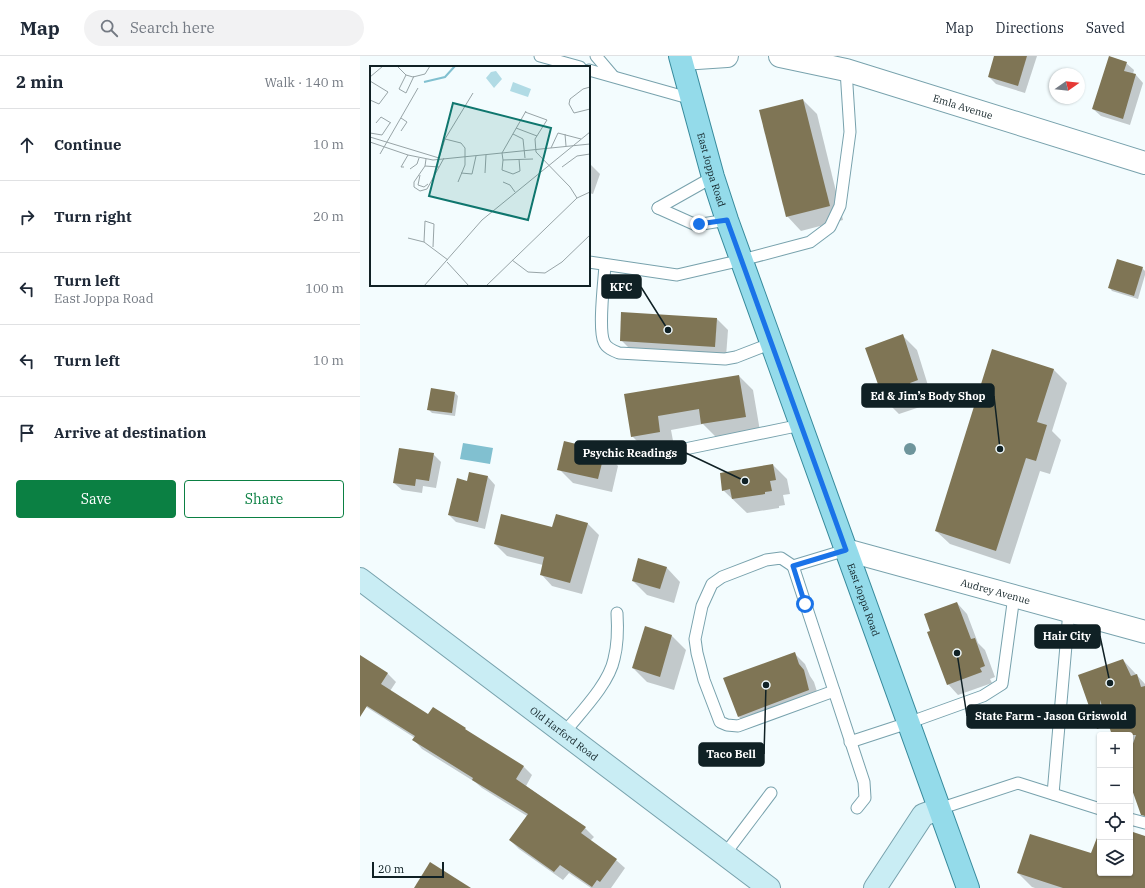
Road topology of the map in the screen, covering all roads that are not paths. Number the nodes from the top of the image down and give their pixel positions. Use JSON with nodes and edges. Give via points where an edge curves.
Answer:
{"nodes":[{"id":1,"x":540,"y":56,"type":"edge"},
{"id":2,"x":596,"y":56,"type":"edge"},
{"id":3,"x":727,"y":56,"type":"edge"},
{"id":4,"x":780,"y":56,"type":"edge"},
{"id":5,"x":682,"y":57,"type":"edge"},
{"id":6,"x":559,"y":59,"type":"edge"},
{"id":7,"x":577,"y":66,"type":"edge"},
{"id":8,"x":590,"y":70,"type":"edge"},
{"id":9,"x":846,"y":70,"type":"junction"},
{"id":10,"x":613,"y":76,"type":"junction"},
{"id":11,"x":692,"y":99,"type":"junction"},
{"id":12,"x":1145,"y":163,"type":"edge"},
{"id":13,"x":713,"y":177,"type":"junction"},
{"id":14,"x":727,"y":220,"type":"junction"},
{"id":15,"x":742,"y":260,"type":"junction"},
{"id":16,"x":590,"y":262,"type":"edge"},
{"id":17,"x":606,"y":265,"type":"junction"},
{"id":18,"x":772,"y":344,"type":"junction"},
{"id":19,"x":801,"y":425,"type":"junction"},
{"id":20,"x":651,"y":456,"type":"dead end"},
{"id":21,"x":846,"y":550,"type":"junction"},
{"id":22,"x":793,"y":566,"type":"junction"},
{"id":23,"x":360,"y":579,"type":"edge"},
{"id":24,"x":1014,"y":596,"type":"junction"},
{"id":25,"x":1069,"y":611,"type":"junction"},
{"id":26,"x":617,"y":614,"type":"dead end"},
{"id":27,"x":1145,"y":632,"type":"edge"},
{"id":28,"x":834,"y":692,"type":"junction"},
{"id":29,"x":908,"y":723,"type":"junction"},
{"id":30,"x":564,"y":733,"type":"junction"},
{"id":31,"x":850,"y":742,"type":"junction"},
{"id":32,"x":771,"y":793,"type":"dead end"},
{"id":33,"x":1053,"y":794,"type":"junction"},
{"id":34,"x":857,"y":808,"type":"dead end"},
{"id":35,"x":1097,"y":808,"type":"edge"},
{"id":36,"x":939,"y":809,"type":"junction"},
{"id":37,"x":1133,"y":819,"type":"edge"},
{"id":38,"x":1145,"y":823,"type":"edge"},
{"id":39,"x":725,"y":854,"type":"junction"},
{"id":40,"x":769,"y":888,"type":"edge"},
{"id":41,"x":875,"y":888,"type":"edge"},
{"id":42,"x":968,"y":888,"type":"edge"}],
"edges":[{"from":1,"to":6,"type":"lane"},
{"from":2,"to":10,"type":"lane"},
{"from":3,"to":5,"type":"street"},
{"from":4,"to":9,"type":"street","name":"Emla Avenue"},
{"from":5,"to":11,"type":"main road","name":"East Joppa Road"},
{"from":6,"to":7,"type":"lane"},
{"from":8,"to":10,"type":"lane"},
{"from":9,"to":12,"type":"street","name":"Emla Avenue"},
{"from":9,"to":15,"type":"lane","via":[[850,132],[840,206],[830,227],[810,242]]},
{"from":10,"to":11,"type":"lane"},
{"from":11,"to":13,"type":"main road","name":"East Joppa Road"},
{"from":13,"to":14,"type":"main road","name":"East Joppa Road"},
{"from":13,"to":14,"type":"lane","via":[[658,208],[696,225]]},
{"from":14,"to":15,"type":"main road","name":"East Joppa Road"},
{"from":15,"to":17,"type":"lane","via":[[677,275]]},
{"from":15,"to":18,"type":"main road","name":"East Joppa Road"},
{"from":16,"to":17,"type":"lane"},
{"from":17,"to":18,"type":"lane","via":[[602,332],[604,344],[612,350],[619,353],[725,359]]},
{"from":18,"to":19,"type":"main road","name":"East Joppa Road"},
{"from":19,"to":20,"type":"lane"},
{"from":19,"to":21,"type":"main road","name":"East Joppa Road"},
{"from":21,"to":22,"type":"lane"},
{"from":21,"to":24,"type":"street","name":"Audrey Avenue"},
{"from":21,"to":29,"type":"main road","name":"East Joppa Road"},
{"from":22,"to":28,"type":"lane"},
{"from":22,"to":28,"type":"lane","via":[[781,558],[766,560],[722,577],[712,584],[702,606],[695,638],[704,680],[720,722],[727,725],[738,726]]},
{"from":23,"to":30,"type":"street","name":"Old Harford Road"},
{"from":24,"to":25,"type":"street","name":"Audrey Avenue"},
{"from":24,"to":29,"type":"lane","via":[[1002,684],[983,696]]},
{"from":25,"to":27,"type":"street","name":"Audrey Avenue"},
{"from":25,"to":33,"type":"lane"},
{"from":26,"to":30,"type":"lane","via":[[618,640],[608,676]]},
{"from":28,"to":31,"type":"lane"},
{"from":29,"to":31,"type":"lane"},
{"from":29,"to":36,"type":"main road","name":"East Joppa Road"},
{"from":30,"to":39,"type":"street","name":"Old Harford Road"},
{"from":31,"to":34,"type":"lane","via":[[864,782],[865,798]]},
{"from":32,"to":39,"type":"lane"},
{"from":33,"to":35,"type":"lane"},
{"from":33,"to":36,"type":"lane","via":[[1018,783]]},
{"from":36,"to":41,"type":"street","via":[[923,815]]},
{"from":36,"to":42,"type":"main road","name":"East Joppa Road"},
{"from":37,"to":38,"type":"lane"},
{"from":39,"to":40,"type":"street","name":"Old Harford Road"}]}
